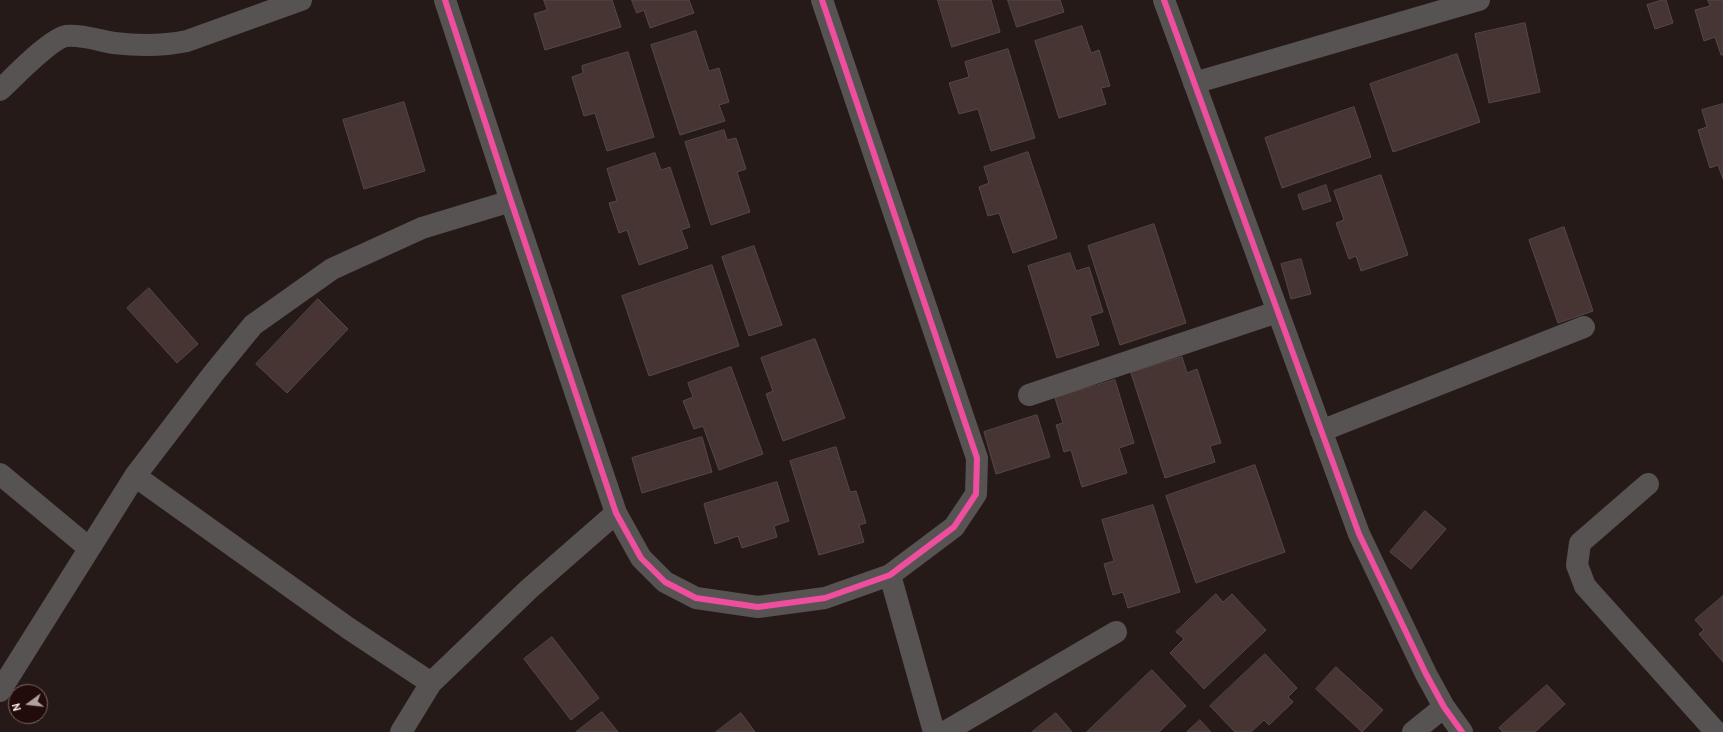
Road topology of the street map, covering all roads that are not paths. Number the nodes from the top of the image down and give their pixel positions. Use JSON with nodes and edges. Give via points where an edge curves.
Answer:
{"nodes":[{"id":1,"x":301,"y":0,"type":"edge"},
{"id":2,"x":445,"y":0,"type":"edge"},
{"id":3,"x":822,"y":0,"type":"edge"},
{"id":4,"x":1164,"y":0,"type":"edge"},
{"id":5,"x":1479,"y":0,"type":"edge"},
{"id":6,"x":1194,"y":83,"type":"junction"},
{"id":7,"x":0,"y":90,"type":"edge"},
{"id":8,"x":510,"y":201,"type":"junction"},
{"id":9,"x":1277,"y":312,"type":"junction"},
{"id":10,"x":1584,"y":327,"type":"dead end"},
{"id":11,"x":1030,"y":394,"type":"dead end"},
{"id":12,"x":1321,"y":431,"type":"junction"},
{"id":13,"x":0,"y":474,"type":"edge"},
{"id":14,"x":135,"y":476,"type":"junction"},
{"id":15,"x":1648,"y":484,"type":"dead end"},
{"id":16,"x":616,"y":513,"type":"junction"},
{"id":17,"x":89,"y":548,"type":"junction"},
{"id":18,"x":890,"y":575,"type":"junction"},
{"id":19,"x":1116,"y":632,"type":"dead end"},
{"id":20,"x":431,"y":683,"type":"junction"},
{"id":21,"x":0,"y":692,"type":"edge"},
{"id":22,"x":1444,"y":707,"type":"junction"},
{"id":23,"x":401,"y":732,"type":"edge"},
{"id":24,"x":934,"y":732,"type":"edge"},
{"id":25,"x":945,"y":732,"type":"edge"},
{"id":26,"x":1413,"y":732,"type":"edge"},
{"id":27,"x":1462,"y":732,"type":"edge"},
{"id":28,"x":1716,"y":732,"type":"edge"}],
"edges":[{"from":1,"to":7,"type":"street","via":[[187,42],[168,45],[145,46],[65,36],[46,48]]},
{"from":2,"to":8,"type":"street"},
{"from":3,"to":18,"type":"street","via":[[977,458],[976,494],[954,527]]},
{"from":4,"to":6,"type":"street"},
{"from":5,"to":6,"type":"street"},
{"from":6,"to":9,"type":"street"},
{"from":8,"to":14,"type":"street","via":[[422,228],[332,269],[253,325]]},
{"from":8,"to":16,"type":"street"},
{"from":9,"to":11,"type":"street"},
{"from":9,"to":12,"type":"street"},
{"from":10,"to":12,"type":"street"},
{"from":12,"to":22,"type":"street","via":[[1359,534]]},
{"from":13,"to":17,"type":"street"},
{"from":14,"to":17,"type":"street"},
{"from":14,"to":20,"type":"street","via":[[348,628]]},
{"from":15,"to":28,"type":"street","via":[[1580,543],[1576,565],[1585,586]]},
{"from":16,"to":18,"type":"street","via":[[641,558],[665,582],[696,598],[758,607],[825,598]]},
{"from":16,"to":20,"type":"street","via":[[529,589]]},
{"from":17,"to":21,"type":"street"},
{"from":18,"to":24,"type":"street"},
{"from":19,"to":25,"type":"street"},
{"from":20,"to":23,"type":"street"},
{"from":22,"to":26,"type":"street"},
{"from":22,"to":27,"type":"street"}]}
